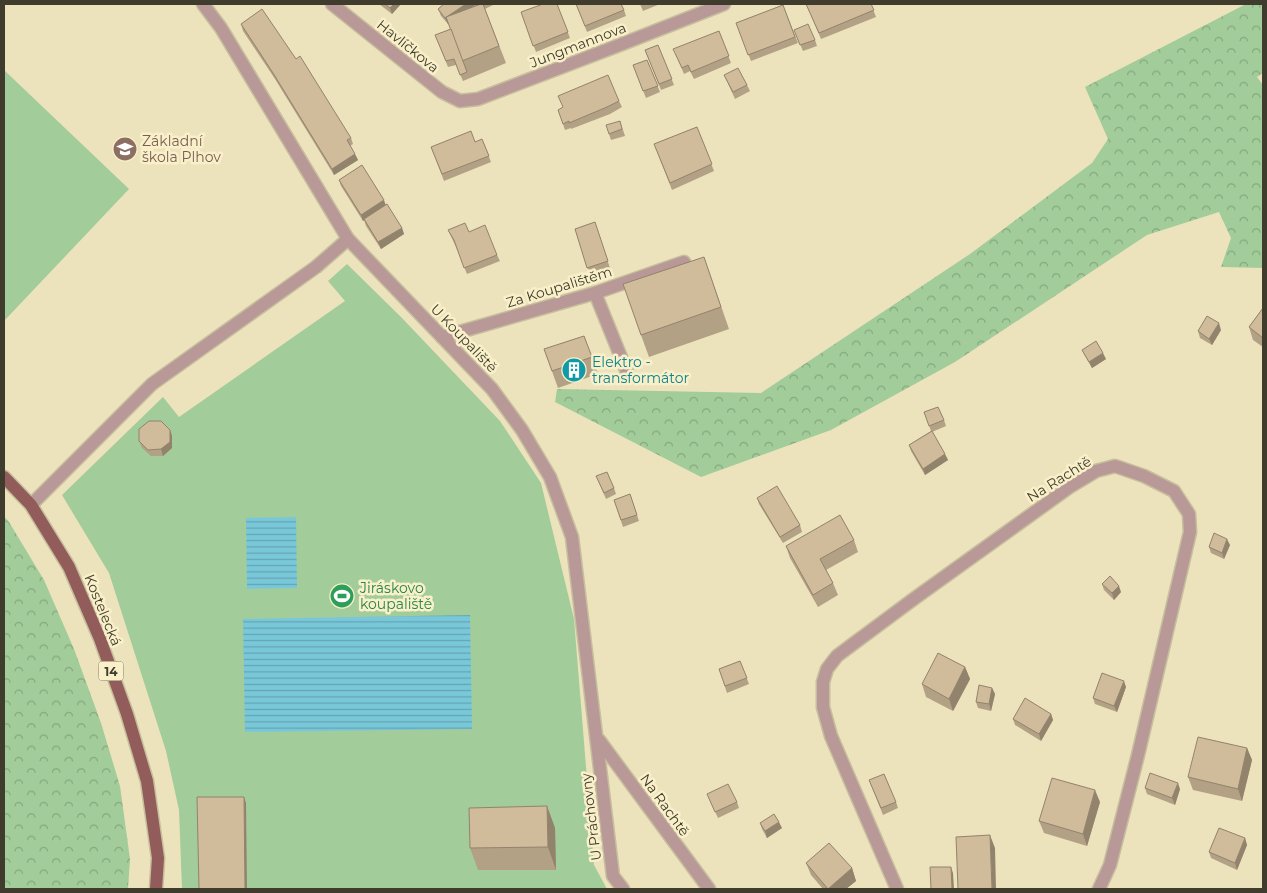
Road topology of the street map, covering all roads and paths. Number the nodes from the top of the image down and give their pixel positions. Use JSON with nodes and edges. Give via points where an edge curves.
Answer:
{"nodes":[{"id":1,"x":203,"y":4,"type":"edge"},
{"id":2,"x":332,"y":4,"type":"edge"},
{"id":3,"x":724,"y":4,"type":"edge"},
{"id":4,"x":442,"y":92,"type":"joint"},
{"id":5,"x":348,"y":239,"type":"junction"},
{"id":6,"x":684,"y":262,"type":"edge"},
{"id":7,"x":595,"y":293,"type":"junction"},
{"id":8,"x":442,"y":337,"type":"junction"},
{"id":9,"x":629,"y":377,"type":"dead end"},
{"id":10,"x":4,"y":477,"type":"edge"},
{"id":11,"x":31,"y":506,"type":"junction"},
{"id":12,"x":597,"y":738,"type":"junction"},
{"id":13,"x":156,"y":889,"type":"edge"},
{"id":14,"x":622,"y":889,"type":"edge"},
{"id":15,"x":709,"y":889,"type":"edge"},
{"id":16,"x":897,"y":889,"type":"edge"},
{"id":17,"x":1099,"y":889,"type":"edge"}],
"edges":[{"from":1,"to":5,"type":"street","name":"U Koupaliště","via":[[221,28]]},
{"from":2,"to":4,"type":"street","name":"Havlíčkova"},
{"from":3,"to":4,"type":"street","name":"Jungmannova","via":[[478,99],[460,102]]},
{"from":5,"to":8,"type":"street","name":"U Koupaliště"},
{"from":5,"to":11,"type":"street","via":[[316,267],[152,384]]},
{"from":6,"to":7,"type":"street","name":"Za Koupalištěm"},
{"from":7,"to":8,"type":"street","name":"Za Koupalištěm"},
{"from":7,"to":9,"type":"street"},
{"from":8,"to":12,"type":"street","name":"U Koupaliště","via":[[492,389],[550,477],[572,537]]},
{"from":10,"to":11,"type":"main road","name":"Kostelecká","number":"14"},
{"from":11,"to":13,"type":"main road","name":"Kostelecká","number":"14","via":[[69,567],[127,714],[147,780],[158,858]]},
{"from":12,"to":14,"type":"street","name":"U Práchovny","via":[[613,876]]},
{"from":12,"to":15,"type":"street","name":"Na Rachtě"},
{"from":16,"to":17,"type":"street","name":"Na Rachtě","via":[[831,736],[823,708],[823,682],[828,669],[853,644],[1071,486],[1096,471],[1115,466],[1174,491],[1189,514],[1190,532],[1110,865]]}]}
